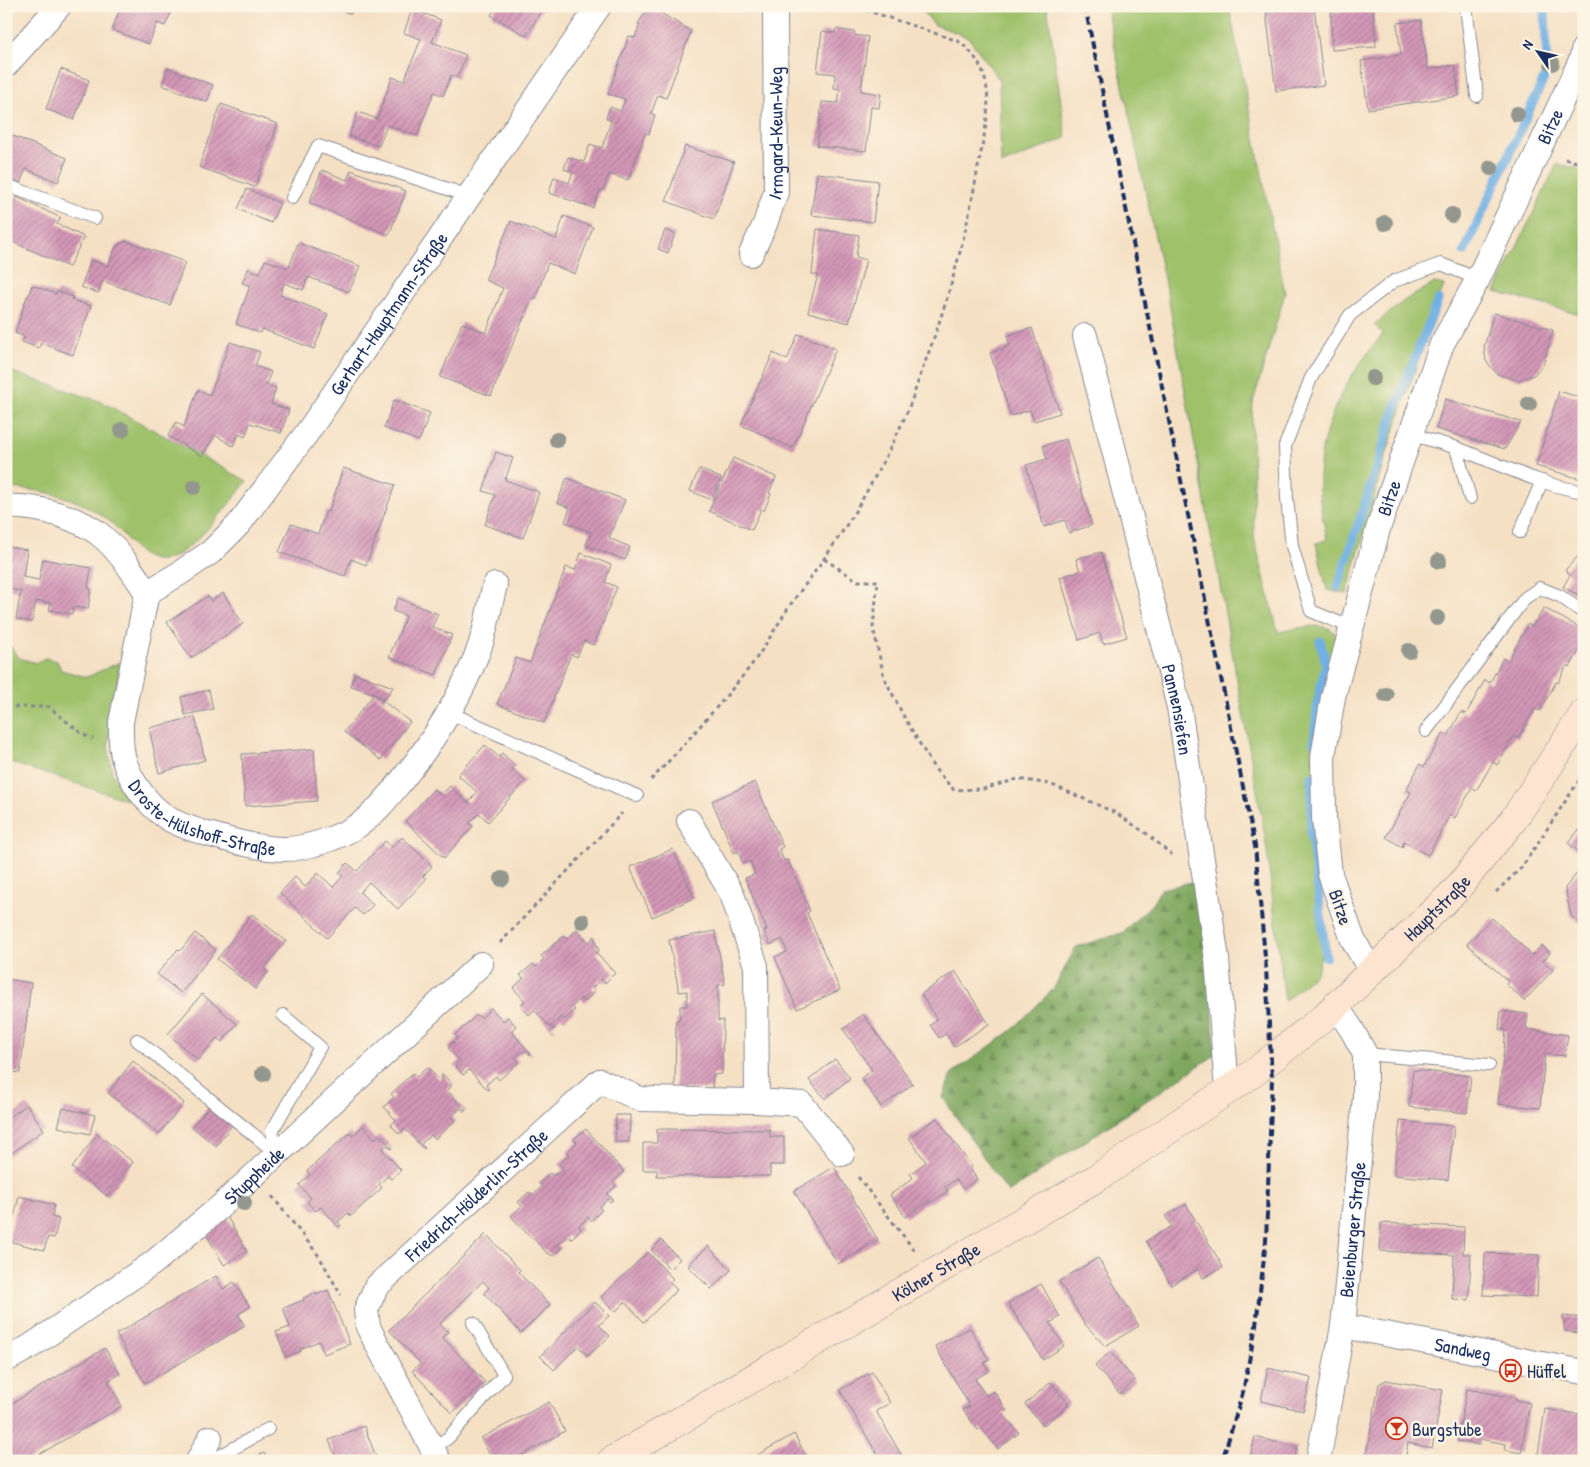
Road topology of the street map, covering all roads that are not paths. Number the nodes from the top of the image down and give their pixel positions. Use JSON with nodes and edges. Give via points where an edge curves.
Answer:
{"nodes":[{"id":1,"x":59,"y":6,"type":"edge"},
{"id":2,"x":599,"y":6,"type":"edge"},
{"id":3,"x":775,"y":6,"type":"edge"},
{"id":4,"x":1466,"y":6,"type":"edge"},
{"id":5,"x":1584,"y":48,"type":"edge"},
{"id":6,"x":6,"y":65,"type":"edge"},
{"id":7,"x":1476,"y":96,"type":"dead end"},
{"id":8,"x":6,"y":185,"type":"edge"},
{"id":9,"x":469,"y":196,"type":"junction"},
{"id":10,"x":292,"y":198,"type":"dead end"},
{"id":11,"x":95,"y":218,"type":"dead end"},
{"id":12,"x":751,"y":254,"type":"dead end"},
{"id":13,"x":1478,"y":279,"type":"junction"},
{"id":14,"x":1084,"y":336,"type":"dead end"},
{"id":15,"x":1410,"y":434,"type":"junction"},
{"id":16,"x":1456,"y":448,"type":"junction"},
{"id":17,"x":1542,"y":481,"type":"junction"},
{"id":18,"x":1584,"y":492,"type":"edge"},
{"id":19,"x":1470,"y":498,"type":"dead end"},
{"id":20,"x":6,"y":507,"type":"edge"},
{"id":21,"x":1520,"y":532,"type":"dead end"},
{"id":22,"x":495,"y":585,"type":"dead end"},
{"id":23,"x":148,"y":593,"type":"junction"},
{"id":24,"x":1584,"y":612,"type":"edge"},
{"id":25,"x":1350,"y":627,"type":"junction"},
{"id":26,"x":450,"y":713,"type":"junction"},
{"id":27,"x":1584,"y":713,"type":"edge"},
{"id":28,"x":1426,"y":731,"type":"dead end"},
{"id":29,"x":637,"y":796,"type":"road end"},
{"id":30,"x":689,"y":822,"type":"dead end"},
{"id":31,"x":480,"y":964,"type":"road end"},
{"id":32,"x":1372,"y":972,"type":"junction"},
{"id":33,"x":1336,"y":1006,"type":"junction"},
{"id":34,"x":283,"y":1015,"type":"dead end"},
{"id":35,"x":138,"y":1040,"type":"dead end"},
{"id":36,"x":1365,"y":1054,"type":"junction"},
{"id":37,"x":1489,"y":1065,"type":"dead end"},
{"id":38,"x":1255,"y":1072,"type":"joint"},
{"id":39,"x":1227,"y":1091,"type":"junction"},
{"id":40,"x":757,"y":1101,"type":"junction"},
{"id":41,"x":276,"y":1153,"type":"junction"},
{"id":42,"x":842,"y":1154,"type":"road end"},
{"id":43,"x":474,"y":1323,"type":"dead end"},
{"id":44,"x":1343,"y":1326,"type":"junction"},
{"id":45,"x":6,"y":1360,"type":"edge"},
{"id":46,"x":1584,"y":1372,"type":"edge"},
{"id":47,"x":268,"y":1429,"type":"dead end"},
{"id":48,"x":210,"y":1449,"type":"edge"},
{"id":49,"x":436,"y":1454,"type":"edge"},
{"id":50,"x":198,"y":1461,"type":"edge"},
{"id":51,"x":611,"y":1461,"type":"edge"},
{"id":52,"x":1318,"y":1461,"type":"edge"}],
"edges":[{"from":1,"to":6,"type":"street"},
{"from":2,"to":9,"type":"street","name":"Gerhart-Hauptmann-Straße"},
{"from":3,"to":12,"type":"street","name":"Irmgard-Keun-Weg","via":[[776,192]]},
{"from":4,"to":7,"type":"lane"},
{"from":5,"to":13,"type":"street","name":"Bitze"},
{"from":8,"to":11,"type":"lane"},
{"from":9,"to":10,"type":"lane","via":[[318,146]]},
{"from":9,"to":23,"type":"street","name":"Gerhart-Hauptmann-Straße","via":[[309,430],[239,524],[211,552]]},
{"from":13,"to":15,"type":"street","name":"Bitze","via":[[1442,344]]},
{"from":13,"to":25,"type":"lane","via":[[1441,264],[1394,281],[1350,315],[1311,378],[1285,446],[1292,546],[1311,611]]},
{"from":14,"to":39,"type":"street","name":"Pannensiefen","via":[[1179,706],[1217,959]]},
{"from":15,"to":16,"type":"lane"},
{"from":15,"to":25,"type":"street","name":"Bitze"},
{"from":16,"to":17,"type":"lane"},
{"from":16,"to":19,"type":"lane"},
{"from":17,"to":18,"type":"lane"},
{"from":17,"to":21,"type":"lane"},
{"from":20,"to":23,"type":"street","via":[[39,509],[77,521],[104,537]]},
{"from":22,"to":26,"type":"street","name":"Droste-Hülshoff-Straße","via":[[478,653]]},
{"from":23,"to":26,"type":"street","name":"Droste-Hülshoff-Straße","via":[[121,722],[125,763],[135,784],[166,818],[198,831],[233,842],[283,849],[336,837],[359,825],[380,808]]},
{"from":24,"to":28,"type":"lane","via":[[1560,596],[1540,588],[1525,598]]},
{"from":25,"to":32,"type":"street","name":"Bitze","via":[[1323,757],[1324,818],[1330,874],[1353,940]]},
{"from":26,"to":29,"type":"lane"},
{"from":27,"to":32,"type":"main road","name":"Hauptstraße","via":[[1514,819],[1456,890]]},
{"from":30,"to":40,"type":"street","via":[[732,894],[756,966]]},
{"from":31,"to":41,"type":"street","name":"Stuppheide"},
{"from":32,"to":33,"type":"main road","name":"Hauptstraße"},
{"from":33,"to":36,"type":"street","name":"Beienburger Straße"},
{"from":33,"to":38,"type":"main road","name":"Hauptstraße"},
{"from":34,"to":41,"type":"lane","via":[[320,1047],[272,1131]]},
{"from":35,"to":41,"type":"lane"},
{"from":36,"to":37,"type":"lane"},
{"from":36,"to":44,"type":"street","name":"Beienburger Straße","via":[[1365,1097]]},
{"from":38,"to":39,"type":"main road","name":"Kölner Straße"},
{"from":39,"to":51,"type":"main road","name":"Kölner Straße","via":[[1100,1176]]},
{"from":40,"to":42,"type":"street","name":"Friedrich-Hölderlin-Straße","via":[[802,1104]]},
{"from":40,"to":49,"type":"street","name":"Friedrich-Hölderlin-Straße","via":[[640,1099],[600,1081],[376,1287],[366,1310],[368,1327]]},
{"from":41,"to":45,"type":"street","name":"Stuppheide","via":[[220,1207],[152,1263]]},
{"from":43,"to":49,"type":"lane","via":[[504,1375]]},
{"from":44,"to":46,"type":"street","name":"Sandweg"},
{"from":44,"to":52,"type":"street","name":"Beienburger Straße"},
{"from":47,"to":48,"type":"lane"},
{"from":48,"to":50,"type":"street"}]}
